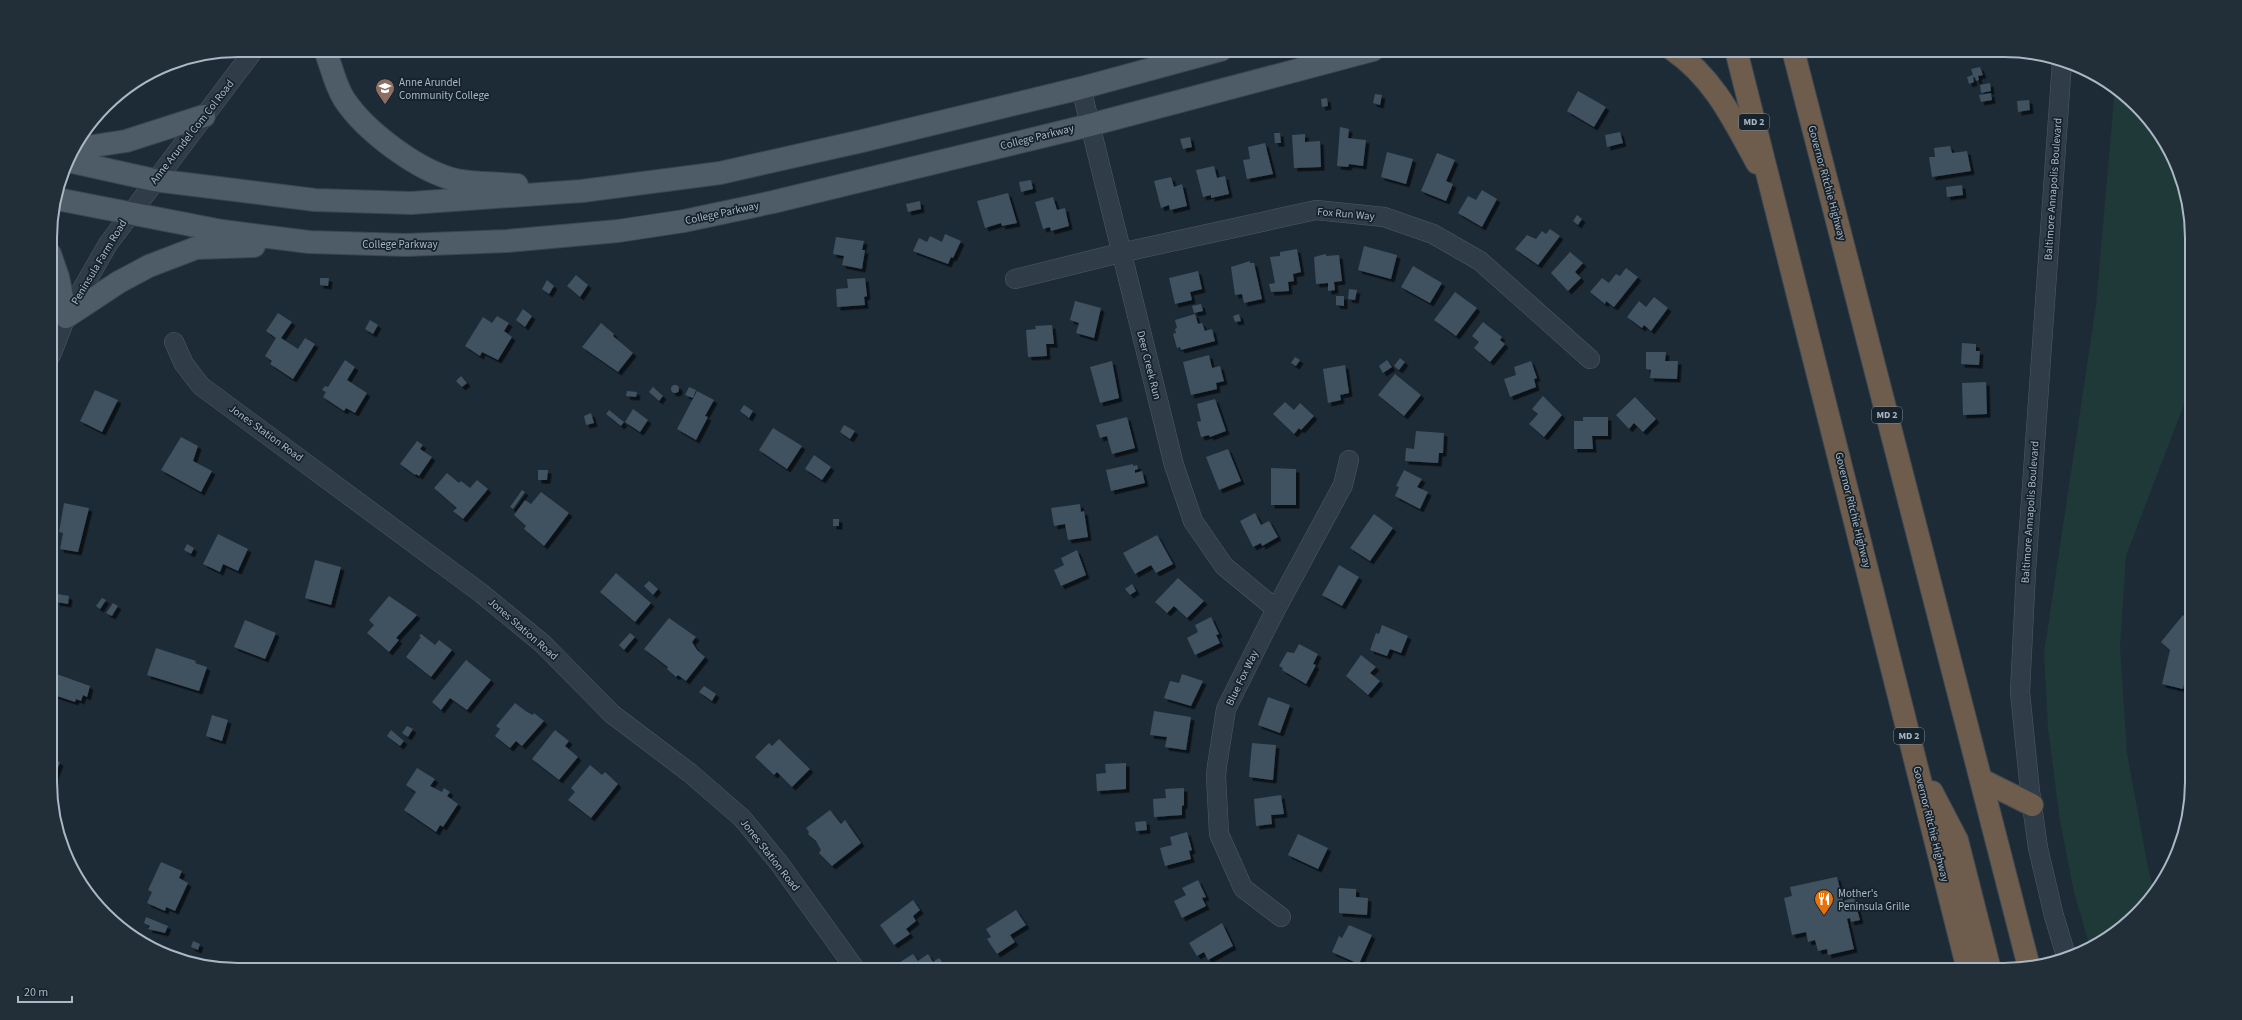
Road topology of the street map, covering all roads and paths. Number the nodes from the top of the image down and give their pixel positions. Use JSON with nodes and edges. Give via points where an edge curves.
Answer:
{"nodes":[{"id":1,"x":249,"y":57,"type":"edge"},
{"id":2,"x":328,"y":57,"type":"edge"},
{"id":3,"x":1195,"y":57,"type":"edge"},
{"id":4,"x":1346,"y":57,"type":"edge"},
{"id":5,"x":1682,"y":57,"type":"edge"},
{"id":6,"x":1738,"y":57,"type":"edge"},
{"id":7,"x":1795,"y":57,"type":"edge"},
{"id":8,"x":2062,"y":67,"type":"edge"},
{"id":9,"x":1080,"y":88,"type":"junction"},
{"id":10,"x":204,"y":116,"type":"junction"},
{"id":11,"x":1090,"y":125,"type":"junction"},
{"id":12,"x":81,"y":148,"type":"edge"},
{"id":13,"x":74,"y":162,"type":"edge"},
{"id":14,"x":154,"y":180,"type":"junction"},
{"id":15,"x":582,"y":191,"type":"junction"},
{"id":16,"x":1773,"y":194,"type":"junction"},
{"id":17,"x":61,"y":201,"type":"edge"},
{"id":18,"x":129,"y":214,"type":"junction"},
{"id":19,"x":309,"y":242,"type":"junction"},
{"id":20,"x":1120,"y":253,"type":"junction"},
{"id":21,"x":57,"y":274,"type":"edge"},
{"id":22,"x":1015,"y":279,"type":"dead end"},
{"id":23,"x":66,"y":317,"type":"junction"},
{"id":24,"x":57,"y":340,"type":"edge"},
{"id":25,"x":174,"y":342,"type":"dead end"},
{"id":26,"x":1590,"y":359,"type":"dead end"},
{"id":27,"x":1349,"y":460,"type":"dead end"},
{"id":28,"x":1276,"y":609,"type":"junction"},
{"id":29,"x":1915,"y":761,"type":"junction"},
{"id":30,"x":1982,"y":780,"type":"junction"},
{"id":31,"x":2032,"y":805,"type":"junction"},
{"id":32,"x":1281,"y":917,"type":"dead end"},
{"id":33,"x":2065,"y":952,"type":"edge"},
{"id":34,"x":2027,"y":961,"type":"edge"},
{"id":35,"x":851,"y":963,"type":"edge"},
{"id":36,"x":1966,"y":963,"type":"edge"},
{"id":37,"x":1988,"y":963,"type":"edge"}],
"edges":[{"from":1,"to":10,"type":"street","name":"Anne Arundel Com Col Road"},
{"from":2,"to":15,"type":"main road","via":[[343,98],[366,126],[428,169],[456,180]]},
{"from":3,"to":9,"type":"main road"},
{"from":4,"to":11,"type":"main road","name":"College Parkway"},
{"from":5,"to":16,"type":"highway","via":[[1703,74],[1726,106]]},
{"from":6,"to":16,"type":"highway","name":"Governor Ritchie Highway","number":"MD 2"},
{"from":7,"to":30,"type":"highway","name":"Governor Ritchie Highway","number":"MD 2"},
{"from":8,"to":31,"type":"street","name":"Baltimore Annapolis Boulevard","via":[[2022,628],[2020,692]]},
{"from":9,"to":11,"type":"street","name":"Deer Creek Run"},
{"from":9,"to":15,"type":"main road","via":[[720,173]]},
{"from":10,"to":12,"type":"main road","via":[[126,141]]},
{"from":10,"to":14,"type":"street","name":"Anne Arundel Com Col Road"},
{"from":11,"to":19,"type":"main road","name":"College Parkway","via":[[773,202],[647,226],[507,241],[406,245]]},
{"from":11,"to":20,"type":"street","name":"Deer Creek Run"},
{"from":13,"to":14,"type":"main road"},
{"from":14,"to":15,"type":"main road","via":[[316,200],[403,203]]},
{"from":14,"to":18,"type":"street","name":"Anne Arundel Com Col Road"},
{"from":16,"to":29,"type":"highway","name":"Governor Ritchie Highway","number":"MD 2"},
{"from":17,"to":18,"type":"main road","name":"College Parkway"},
{"from":18,"to":19,"type":"main road","name":"College Parkway","via":[[222,231]]},
{"from":18,"to":23,"type":"street","name":"Peninsula Farm Road","via":[[108,244]]},
{"from":19,"to":23,"type":"main road","via":[[196,248],[149,266],[119,282]]},
{"from":20,"to":22,"type":"street","name":"Fox Run Way"},
{"from":20,"to":26,"type":"street","name":"Fox Run Way","via":[[1316,210],[1384,217],[1433,234],[1480,261]]},
{"from":20,"to":28,"type":"street","name":"Deer Creek Run","via":[[1174,465],[1193,521],[1224,566]]},
{"from":21,"to":23,"type":"main road"},
{"from":23,"to":24,"type":"street","name":"Peninsula Farm Road"},
{"from":25,"to":35,"type":"street","name":"Jones Station Road","via":[[184,364],[202,386],[481,593],[543,644],[612,714],[690,773],[742,818],[779,862]]},
{"from":27,"to":28,"type":"street","name":"Blue Fox Way","via":[[1343,485]]},
{"from":28,"to":32,"type":"street","name":"Blue Fox Way","via":[[1226,709],[1216,776],[1219,834],[1234,869],[1243,888]]},
{"from":29,"to":36,"type":"highway","name":"Governor Ritchie Highway","number":"MD 2"},
{"from":29,"to":37,"type":"highway","via":[[1957,840]]},
{"from":30,"to":31,"type":"highway"},
{"from":30,"to":34,"type":"highway","name":"Governor Ritchie Highway","number":"MD 2"},
{"from":31,"to":33,"type":"street","name":"Baltimore Annapolis Boulevard","via":[[2040,855]]}]}
